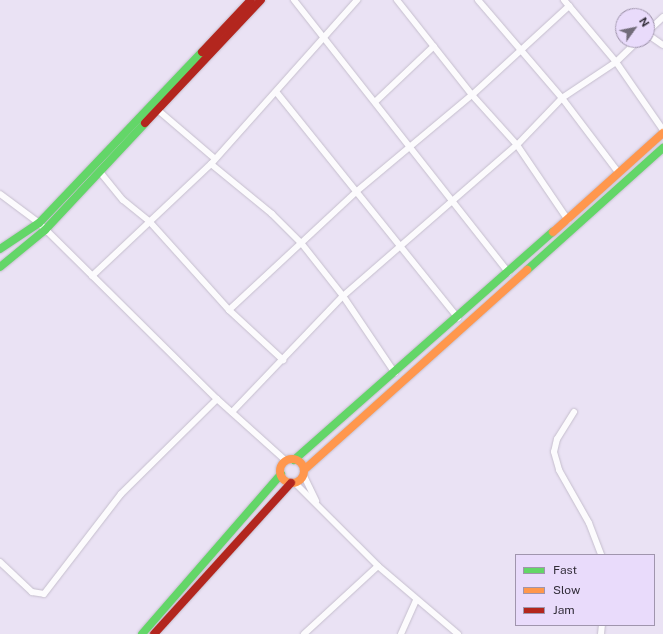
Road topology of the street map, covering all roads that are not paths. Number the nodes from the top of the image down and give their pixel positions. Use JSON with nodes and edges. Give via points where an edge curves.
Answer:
{"nodes":[{"id":1,"x":250,"y":0,"type":"edge"},
{"id":2,"x":261,"y":0,"type":"edge"},
{"id":3,"x":294,"y":0,"type":"edge"},
{"id":4,"x":357,"y":0,"type":"edge"},
{"id":5,"x":397,"y":0,"type":"edge"},
{"id":6,"x":478,"y":0,"type":"edge"},
{"id":7,"x":564,"y":0,"type":"edge"},
{"id":8,"x":569,"y":6,"type":"junction"},
{"id":9,"x":663,"y":16,"type":"edge"},
{"id":10,"x":655,"y":24,"type":"edge"},
{"id":11,"x":325,"y":37,"type":"junction"},
{"id":12,"x":434,"y":46,"type":"junction"},
{"id":13,"x":631,"y":48,"type":"edge"},
{"id":14,"x":520,"y":52,"type":"junction"},
{"id":15,"x":616,"y":62,"type":"junction"},
{"id":16,"x":277,"y":93,"type":"junction"},
{"id":17,"x":472,"y":95,"type":"junction"},
{"id":18,"x":562,"y":98,"type":"junction"},
{"id":19,"x":375,"y":102,"type":"junction"},
{"id":20,"x":159,"y":111,"type":"junction"},
{"id":21,"x":663,"y":131,"type":"edge"},
{"id":22,"x":517,"y":145,"type":"junction"},
{"id":23,"x":409,"y":148,"type":"junction"},
{"id":24,"x":663,"y":148,"type":"edge"},
{"id":25,"x":213,"y":161,"type":"junction"},
{"id":26,"x":100,"y":172,"type":"junction"},
{"id":27,"x":618,"y":172,"type":"junction"},
{"id":28,"x":357,"y":191,"type":"junction"},
{"id":29,"x":0,"y":194,"type":"edge"},
{"id":30,"x":454,"y":200,"type":"junction"},
{"id":31,"x":568,"y":220,"type":"junction"},
{"id":32,"x":149,"y":221,"type":"junction"},
{"id":33,"x":39,"y":223,"type":"junction"},
{"id":34,"x":45,"y":230,"type":"junction"},
{"id":35,"x":302,"y":244,"type":"junction"},
{"id":36,"x":402,"y":247,"type":"junction"},
{"id":37,"x":0,"y":249,"type":"edge"},
{"id":38,"x":0,"y":267,"type":"edge"},
{"id":39,"x":509,"y":273,"type":"junction"},
{"id":40,"x":92,"y":276,"type":"junction"},
{"id":41,"x":343,"y":296,"type":"junction"},
{"id":42,"x":229,"y":310,"type":"junction"},
{"id":43,"x":458,"y":318,"type":"junction"},
{"id":44,"x":283,"y":360,"type":"junction"},
{"id":45,"x":395,"y":374,"type":"junction"},
{"id":46,"x":217,"y":399,"type":"junction"},
{"id":47,"x":232,"y":412,"type":"junction"},
{"id":48,"x":574,"y":412,"type":"dead end"},
{"id":49,"x":290,"y":460,"type":"junction"},
{"id":50,"x":304,"y":472,"type":"junction"},
{"id":51,"x":281,"y":474,"type":"junction"},
{"id":52,"x":293,"y":483,"type":"junction"},
{"id":53,"x":317,"y":505,"type":"junction"},
{"id":54,"x":601,"y":554,"type":"edge"},
{"id":55,"x":0,"y":562,"type":"edge"},
{"id":56,"x":378,"y":566,"type":"junction"},
{"id":57,"x":416,"y":600,"type":"junction"},
{"id":58,"x":142,"y":634,"type":"edge"},
{"id":59,"x":154,"y":634,"type":"edge"},
{"id":60,"x":304,"y":634,"type":"edge"},
{"id":61,"x":401,"y":634,"type":"edge"},
{"id":62,"x":458,"y":634,"type":"edge"}],
"edges":[{"from":1,"to":33,"type":"main road"},
{"from":2,"to":20,"type":"main road"},
{"from":3,"to":11,"type":"street"},
{"from":4,"to":11,"type":"street"},
{"from":5,"to":12,"type":"street"},
{"from":6,"to":14,"type":"street"},
{"from":7,"to":8,"type":"street"},
{"from":8,"to":14,"type":"street"},
{"from":8,"to":15,"type":"street"},
{"from":9,"to":10,"type":"street"},
{"from":11,"to":16,"type":"street"},
{"from":11,"to":19,"type":"street"},
{"from":12,"to":17,"type":"street"},
{"from":12,"to":19,"type":"street"},
{"from":13,"to":15,"type":"street"},
{"from":14,"to":17,"type":"street"},
{"from":14,"to":18,"type":"street"},
{"from":15,"to":18,"type":"street"},
{"from":15,"to":21,"type":"street"},
{"from":16,"to":25,"type":"street"},
{"from":16,"to":28,"type":"street"},
{"from":17,"to":22,"type":"street"},
{"from":17,"to":23,"type":"street"},
{"from":18,"to":22,"type":"street"},
{"from":18,"to":27,"type":"street"},
{"from":19,"to":23,"type":"street"},
{"from":20,"to":25,"type":"street"},
{"from":20,"to":26,"type":"main road"},
{"from":21,"to":27,"type":"main road"},
{"from":22,"to":30,"type":"street"},
{"from":22,"to":31,"type":"street"},
{"from":23,"to":28,"type":"street"},
{"from":23,"to":30,"type":"street"},
{"from":24,"to":50,"type":"main road"},
{"from":25,"to":32,"type":"street"},
{"from":25,"to":35,"type":"street"},
{"from":26,"to":32,"type":"street","via":[[123,200]]},
{"from":26,"to":34,"type":"main road"},
{"from":27,"to":31,"type":"main road"},
{"from":28,"to":35,"type":"street"},
{"from":28,"to":36,"type":"street"},
{"from":29,"to":33,"type":"street"},
{"from":30,"to":36,"type":"street"},
{"from":30,"to":39,"type":"street"},
{"from":31,"to":39,"type":"main road"},
{"from":32,"to":40,"type":"street"},
{"from":32,"to":42,"type":"street"},
{"from":33,"to":34,"type":"street"},
{"from":33,"to":37,"type":"main road"},
{"from":34,"to":38,"type":"main road"},
{"from":34,"to":40,"type":"street"},
{"from":35,"to":41,"type":"street"},
{"from":35,"to":42,"type":"street"},
{"from":36,"to":41,"type":"street"},
{"from":36,"to":43,"type":"street"},
{"from":39,"to":43,"type":"main road"},
{"from":40,"to":46,"type":"street"},
{"from":41,"to":44,"type":"street"},
{"from":41,"to":45,"type":"street"},
{"from":42,"to":44,"type":"street"},
{"from":43,"to":45,"type":"main road"},
{"from":44,"to":47,"type":"street"},
{"from":45,"to":49,"type":"main road"},
{"from":46,"to":47,"type":"street"},
{"from":46,"to":55,"type":"street","via":[[121,494],[44,594],[32,592]]},
{"from":47,"to":49,"type":"street"},
{"from":48,"to":54,"type":"street","via":[[557,439],[554,452],[559,470],[589,523]]},
{"from":49,"to":50,"type":"main road","via":[[300,463]]},
{"from":49,"to":51,"type":"main road","via":[[281,467]]},
{"from":50,"to":52,"type":"main road"},
{"from":50,"to":53,"type":"street"},
{"from":51,"to":52,"type":"main road"},
{"from":51,"to":58,"type":"main road"},
{"from":52,"to":53,"type":"street"},
{"from":52,"to":59,"type":"main road"},
{"from":53,"to":56,"type":"street"},
{"from":56,"to":57,"type":"street"},
{"from":56,"to":60,"type":"street"},
{"from":57,"to":61,"type":"street"},
{"from":57,"to":62,"type":"street"}]}
